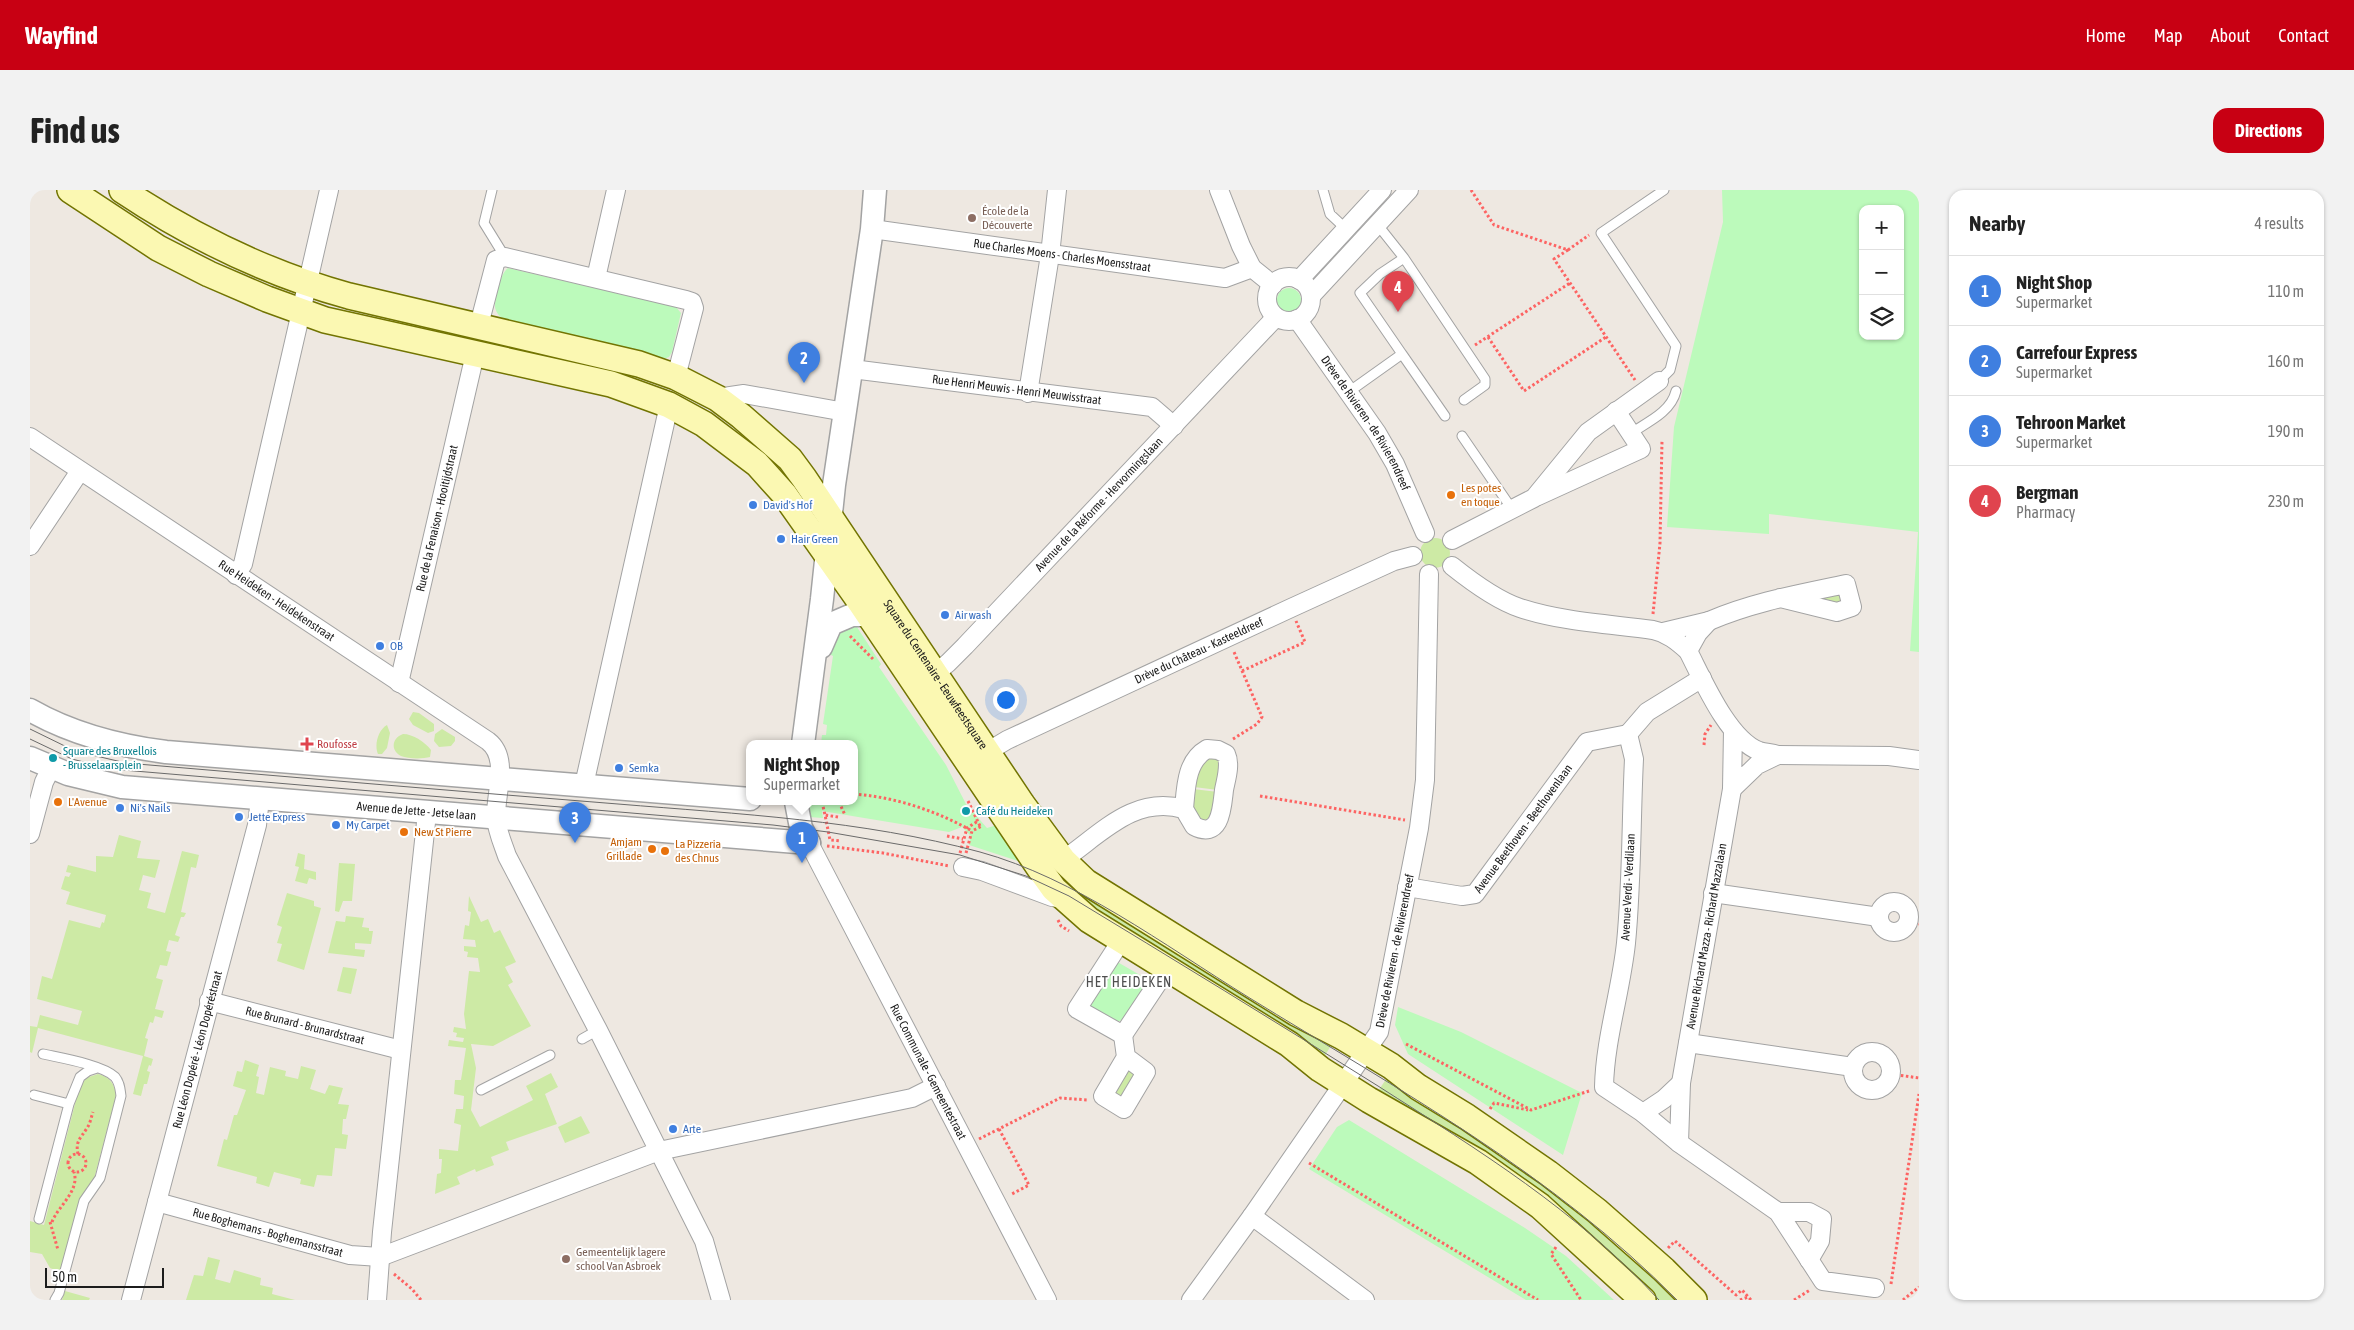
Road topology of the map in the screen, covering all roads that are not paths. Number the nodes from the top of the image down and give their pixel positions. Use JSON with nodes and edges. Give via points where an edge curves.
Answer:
{"nodes":[{"id":1,"x":70,"y":190,"type":"edge"},
{"id":2,"x":122,"y":190,"type":"edge"},
{"id":3,"x":329,"y":190,"type":"edge"},
{"id":4,"x":492,"y":190,"type":"edge"},
{"id":5,"x":616,"y":190,"type":"edge"},
{"id":6,"x":875,"y":190,"type":"edge"},
{"id":7,"x":1057,"y":190,"type":"edge"},
{"id":8,"x":1219,"y":190,"type":"edge"},
{"id":9,"x":1323,"y":190,"type":"edge"},
{"id":10,"x":1382,"y":190,"type":"edge"},
{"id":11,"x":1409,"y":190,"type":"edge"},
{"id":12,"x":1664,"y":190,"type":"edge"},
{"id":13,"x":1377,"y":224,"type":"junction"},
{"id":14,"x":1346,"y":229,"type":"junction"},
{"id":15,"x":872,"y":230,"type":"junction"},
{"id":16,"x":1050,"y":255,"type":"junction"},
{"id":17,"x":505,"y":257,"type":"junction"},
{"id":18,"x":1404,"y":258,"type":"junction"},
{"id":19,"x":1252,"y":268,"type":"junction"},
{"id":20,"x":596,"y":278,"type":"junction"},
{"id":21,"x":1299,"y":280,"type":"junction"},
{"id":22,"x":308,"y":282,"type":"junction"},
{"id":23,"x":1273,"y":285,"type":"junction"},
{"id":24,"x":1310,"y":296,"type":"junction"},
{"id":25,"x":300,"y":311,"type":"junction"},
{"id":26,"x":1276,"y":317,"type":"junction"},
{"id":27,"x":1298,"y":319,"type":"junction"},
{"id":28,"x":479,"y":325,"type":"junction"},
{"id":29,"x":475,"y":354,"type":"junction"},
{"id":30,"x":1402,"y":354,"type":"junction"},
{"id":31,"x":852,"y":369,"type":"junction"},
{"id":32,"x":676,"y":377,"type":"junction"},
{"id":33,"x":1651,"y":378,"type":"joint"},
{"id":34,"x":1350,"y":391,"type":"junction"},
{"id":35,"x":1676,"y":391,"type":"dead end"},
{"id":36,"x":1028,"y":393,"type":"junction"},
{"id":37,"x":717,"y":398,"type":"junction"},
{"id":38,"x":1464,"y":400,"type":"dead end"},
{"id":39,"x":669,"y":405,"type":"junction"},
{"id":40,"x":1616,"y":411,"type":"junction"},
{"id":41,"x":845,"y":412,"type":"junction"},
{"id":42,"x":1445,"y":416,"type":"dead end"},
{"id":43,"x":1174,"y":426,"type":"junction"},
{"id":44,"x":1631,"y":433,"type":"junction"},
{"id":45,"x":1462,"y":436,"type":"dead end"},
{"id":46,"x":30,"y":437,"type":"edge"},
{"id":47,"x":80,"y":471,"type":"junction"},
{"id":48,"x":1534,"y":498,"type":"junction"},
{"id":49,"x":1512,"y":509,"type":"junction"},
{"id":50,"x":831,"y":518,"type":"junction"},
{"id":51,"x":1425,"y":533,"type":"junction"},
{"id":52,"x":1452,"y":540,"type":"junction"},
{"id":53,"x":30,"y":546,"type":"edge"},
{"id":54,"x":827,"y":555,"type":"junction"},
{"id":55,"x":1413,"y":556,"type":"junction"},
{"id":56,"x":1452,"y":566,"type":"junction"},
{"id":57,"x":1429,"y":574,"type":"junction"},
{"id":58,"x":236,"y":575,"type":"junction"},
{"id":59,"x":1780,"y":598,"type":"dead end"},
{"id":60,"x":869,"y":615,"type":"junction"},
{"id":61,"x":1709,"y":621,"type":"junction"},
{"id":62,"x":1658,"y":631,"type":"junction"},
{"id":63,"x":1688,"y":651,"type":"junction"},
{"id":64,"x":814,"y":662,"type":"junction"},
{"id":65,"x":1702,"y":678,"type":"junction"},
{"id":66,"x":927,"y":681,"type":"junction"},
{"id":67,"x":399,"y":683,"type":"junction"},
{"id":68,"x":30,"y":710,"type":"edge"},
{"id":69,"x":1733,"y":730,"type":"junction"},
{"id":70,"x":1628,"y":734,"type":"junction"},
{"id":71,"x":804,"y":740,"type":"edge"},
{"id":72,"x":987,"y":752,"type":"junction"},
{"id":73,"x":1778,"y":754,"type":"junction"},
{"id":74,"x":30,"y":758,"type":"edge"},
{"id":75,"x":1919,"y":760,"type":"edge"},
{"id":76,"x":51,"y":768,"type":"junction"},
{"id":77,"x":499,"y":779,"type":"junction"},
{"id":78,"x":584,"y":786,"type":"junction"},
{"id":79,"x":1732,"y":789,"type":"junction"},
{"id":80,"x":260,"y":799,"type":"junction"},
{"id":81,"x":746,"y":799,"type":"edge"},
{"id":82,"x":791,"y":805,"type":"edge"},
{"id":83,"x":1184,"y":809,"type":"junction"},
{"id":84,"x":427,"y":813,"type":"junction"},
{"id":85,"x":496,"y":818,"type":"junction"},
{"id":86,"x":30,"y":834,"type":"edge"},
{"id":87,"x":809,"y":844,"type":"junction"},
{"id":88,"x":1063,"y":860,"type":"junction"},
{"id":89,"x":962,"y":861,"type":"road end"},
{"id":90,"x":1407,"y":887,"type":"junction"},
{"id":91,"x":1714,"y":893,"type":"junction"},
{"id":92,"x":1064,"y":899,"type":"junction"},
{"id":93,"x":1879,"y":917,"type":"junction"},
{"id":94,"x":1914,"y":923,"type":"edge"},
{"id":95,"x":1121,"y":940,"type":"junction"},
{"id":96,"x":1167,"y":969,"type":"junction"},
{"id":97,"x":209,"y":1001,"type":"junction"},
{"id":98,"x":598,"y":1030,"type":"junction"},
{"id":99,"x":1123,"y":1035,"type":"junction"},
{"id":100,"x":582,"y":1038,"type":"dead end"},
{"id":101,"x":1688,"y":1043,"type":"junction"},
{"id":102,"x":401,"y":1050,"type":"junction"},
{"id":103,"x":1366,"y":1052,"type":"junction"},
{"id":104,"x":43,"y":1054,"type":"dead end"},
{"id":105,"x":550,"y":1055,"type":"dead end"},
{"id":106,"x":1126,"y":1057,"type":"junction"},
{"id":107,"x":97,"y":1068,"type":"junction"},
{"id":108,"x":1853,"y":1068,"type":"junction"},
{"id":109,"x":1681,"y":1083,"type":"junction"},
{"id":110,"x":1344,"y":1084,"type":"junction"},
{"id":111,"x":936,"y":1086,"type":"junction"},
{"id":112,"x":481,"y":1090,"type":"dead end"},
{"id":113,"x":34,"y":1095,"type":"dead end"},
{"id":114,"x":69,"y":1104,"type":"junction"},
{"id":115,"x":1643,"y":1113,"type":"junction"},
{"id":116,"x":1679,"y":1143,"type":"junction"},
{"id":117,"x":660,"y":1151,"type":"junction"},
{"id":118,"x":157,"y":1202,"type":"junction"},
{"id":119,"x":1778,"y":1212,"type":"junction"},
{"id":120,"x":1252,"y":1216,"type":"junction"},
{"id":121,"x":39,"y":1219,"type":"dead end"},
{"id":122,"x":379,"y":1260,"type":"junction"},
{"id":123,"x":1809,"y":1260,"type":"junction"},
{"id":124,"x":1882,"y":1290,"type":"road end"},
{"id":125,"x":55,"y":1300,"type":"edge"},
{"id":126,"x":131,"y":1300,"type":"edge"},
{"id":127,"x":377,"y":1300,"type":"edge"},
{"id":128,"x":721,"y":1300,"type":"edge"},
{"id":129,"x":1047,"y":1300,"type":"edge"},
{"id":130,"x":1191,"y":1300,"type":"edge"},
{"id":131,"x":1365,"y":1300,"type":"edge"},
{"id":132,"x":1642,"y":1300,"type":"edge"},
{"id":133,"x":1694,"y":1300,"type":"edge"}],
"edges":[{"from":1,"to":25,"type":"main road","via":[[158,248],[237,287]]},
{"from":2,"to":22,"type":"main road","via":[[207,240]]},
{"from":3,"to":22,"type":"street"},
{"from":4,"to":17,"type":"lane","via":[[484,223]]},
{"from":5,"to":20,"type":"street"},
{"from":6,"to":15,"type":"street"},
{"from":7,"to":16,"type":"street"},
{"from":8,"to":19,"type":"street"},
{"from":9,"to":14,"type":"lane","via":[[1330,214]]},
{"from":10,"to":14,"type":"street"},
{"from":11,"to":13,"type":"street"},
{"from":12,"to":33,"type":"lane","via":[[1602,233],[1676,346],[1670,370]]},
{"from":13,"to":18,"type":"lane"},
{"from":13,"to":24,"type":"street"},
{"from":14,"to":21,"type":"street"},
{"from":15,"to":16,"type":"street","name":"Rue Charles Moens - Charles Moensstraat"},
{"from":15,"to":31,"type":"street"},
{"from":16,"to":19,"type":"street","name":"Rue Charles Moens - Charles Moensstraat","via":[[1225,278]]},
{"from":16,"to":36,"type":"street"},
{"from":17,"to":20,"type":"street"},
{"from":17,"to":28,"type":"street","via":[[496,260]]},
{"from":18,"to":30,"type":"lane","via":[[1360,293]]},
{"from":18,"to":38,"type":"lane","via":[[1485,379],[1485,385]]},
{"from":19,"to":23,"type":"street"},
{"from":20,"to":32,"type":"street","via":[[692,302],[694,308]]},
{"from":21,"to":23,"type":"street","via":[[1285,278]]},
{"from":21,"to":24,"type":"street"},
{"from":22,"to":25,"type":"street"},
{"from":22,"to":28,"type":"main road","via":[[349,296]]},
{"from":23,"to":26,"type":"street","via":[[1267,298]]},
{"from":24,"to":27,"type":"street","via":[[1308,310]]},
{"from":25,"to":29,"type":"main road","via":[[326,320]]},
{"from":25,"to":58,"type":"street","via":[[243,564]]},
{"from":26,"to":27,"type":"street"},
{"from":26,"to":43,"type":"street","name":"Avenue de la Réforme - Hervormingslaan"},
{"from":27,"to":34,"type":"street","name":"Drève de Rivieren - de Rivierendreef"},
{"from":28,"to":32,"type":"main road","via":[[639,364]]},
{"from":29,"to":39,"type":"main road","via":[[611,384]]},
{"from":29,"to":67,"type":"street","name":"Rue de la Fenaison - Hooitijdstraat"},
{"from":30,"to":34,"type":"lane"},
{"from":30,"to":42,"type":"lane"},
{"from":31,"to":36,"type":"street","name":"Rue Henri Meuwis - Henri Meuwisstraat"},
{"from":31,"to":41,"type":"street"},
{"from":32,"to":37,"type":"main road"},
{"from":33,"to":40,"type":"street"},
{"from":34,"to":51,"type":"street","name":"Drève de Rivieren - de Rivierendreef","via":[[1395,464]]},
{"from":35,"to":44,"type":"lane","via":[[1675,398],[1665,410]]},
{"from":36,"to":43,"type":"street","name":"Rue Henri Meuwis - Henri Meuwisstraat","via":[[1152,407]]},
{"from":37,"to":41,"type":"street","via":[[744,394]]},
{"from":37,"to":50,"type":"main road","via":[[790,460]]},
{"from":39,"to":54,"type":"main road","via":[[704,424],[757,464],[784,494]]},
{"from":39,"to":78,"type":"street"},
{"from":40,"to":44,"type":"street"},
{"from":40,"to":48,"type":"street","via":[[1588,432]]},
{"from":41,"to":50,"type":"street"},
{"from":43,"to":66,"type":"street","name":"Avenue de la Réforme - Hervormingslaan","via":[[958,654]]},
{"from":44,"to":48,"type":"street","via":[[1641,450]]},
{"from":45,"to":49,"type":"lane"},
{"from":46,"to":47,"type":"street","name":"Rue Heideken - Heidekenstraat"},
{"from":47,"to":53,"type":"street"},
{"from":47,"to":58,"type":"street","name":"Rue Heideken - Heidekenstraat"},
{"from":48,"to":49,"type":"street"},
{"from":49,"to":52,"type":"street"},
{"from":50,"to":54,"type":"street","name":"Square du Centenaire - Eeuwfeestsquare"},
{"from":50,"to":66,"type":"main road","name":"Square du Centenaire - Eeuwfeestsquare"},
{"from":51,"to":52,"type":"street","via":[[1436,531]]},
{"from":51,"to":55,"type":"street","via":[[1416,540]]},
{"from":52,"to":56,"type":"street","via":[[1456,556]]},
{"from":54,"to":60,"type":"main road","name":"Square du Centenaire - Eeuwfeestsquare"},
{"from":54,"to":64,"type":"street","name":"Square du Centenaire - Eeuwfeestsquare"},
{"from":55,"to":57,"type":"street","via":[[1420,569]]},
{"from":55,"to":72,"type":"street","name":"Drève du Château - Kasteeldreef","via":[[1394,561],[1290,608]]},
{"from":56,"to":57,"type":"street","via":[[1441,573]]},
{"from":56,"to":62,"type":"street","via":[[1519,607],[1552,616]]},
{"from":57,"to":90,"type":"street","name":"Drève de Rivieren - de Rivierendreef","via":[[1425,780]]},
{"from":58,"to":67,"type":"street","name":"Rue Heideken - Heidekenstraat"},
{"from":59,"to":61,"type":"street"},
{"from":60,"to":64,"type":"street","name":"Square du Centenaire - Eeuwfeestsquare","via":[[852,615],[831,624]]},
{"from":60,"to":66,"type":"main road","name":"Square du Centenaire - Eeuwfeestsquare"},
{"from":61,"to":62,"type":"street"},
{"from":61,"to":63,"type":"street"},
{"from":62,"to":63,"type":"street"},
{"from":63,"to":65,"type":"street"},
{"from":64,"to":71,"type":"street","name":"Square du Centenaire - Eeuwfeestsquare"},
{"from":65,"to":69,"type":"street"},
{"from":65,"to":70,"type":"street","via":[[1647,712]]},
{"from":66,"to":72,"type":"main road","name":"Square du Centenaire - Eeuwfeestsquare"},
{"from":66,"to":92,"type":"main road","name":"Square du Centenaire - Eeuwfeestsquare","via":[[1044,875]]},
{"from":67,"to":77,"type":"street","name":"Rue Heideken - Heidekenstraat","via":[[493,745],[500,757]]},
{"from":68,"to":77,"type":"street","via":[[67,728],[130,747]]},
{"from":69,"to":73,"type":"street","via":[[1760,751]]},
{"from":69,"to":79,"type":"street","name":"Avenue Richard Mazza - Richard Mazzalaan"},
{"from":70,"to":90,"type":"street","name":"Avenue Beethoven - Beethovenlaan","via":[[1587,742],[1475,894],[1462,896]]},
{"from":70,"to":115,"type":"street","name":"Avenue Verdi - Verdilaan","via":[[1634,759],[1626,943],[1604,1070],[1604,1087]]},
{"from":72,"to":88,"type":"main road","name":"Square du Centenaire - Eeuwfeestsquare"},
{"from":73,"to":75,"type":"street","via":[[1889,756]]},
{"from":73,"to":79,"type":"street","via":[[1757,764]]},
{"from":74,"to":76,"type":"street","name":"Avenue de Jette - Jetse laan"},
{"from":76,"to":80,"type":"street","name":"Avenue de Jette - Jetse laan","via":[[115,786]]},
{"from":76,"to":86,"type":"street"},
{"from":77,"to":78,"type":"street"},
{"from":77,"to":85,"type":"street","name":"Rue Heideken - Heidekenstraat"},
{"from":78,"to":81,"type":"street"},
{"from":79,"to":91,"type":"street","name":"Avenue Richard Mazza - Richard Mazzalaan"},
{"from":80,"to":84,"type":"street","name":"Avenue de Jette - Jetse laan"},
{"from":80,"to":97,"type":"street","name":"Rue Léon Dopéré - Léon Dopéréstraat","via":[[257,825]]},
{"from":82,"to":87,"type":"street"},
{"from":83,"to":83,"type":"street","via":[[1190,822],[1199,829],[1212,827],[1220,818],[1226,754],[1207,749],[1198,755],[1191,765]]},
{"from":83,"to":88,"type":"street","via":[[1166,805],[1138,809]]},
{"from":84,"to":85,"type":"street","name":"Avenue de Jette - Jetse laan"},
{"from":84,"to":102,"type":"street"},
{"from":85,"to":87,"type":"street","name":"Avenue de Jette - Jetse laan"},
{"from":85,"to":98,"type":"street","name":"Rue Heideken - Heidekenstraat","via":[[507,856]]},
{"from":87,"to":111,"type":"street","name":"Rue Communale - Gemeentestraat"},
{"from":88,"to":103,"type":"main road","name":"Square du Centenaire - Eeuwfeestsquare","via":[[1086,882],[1126,908],[1296,1014]]},
{"from":89,"to":92,"type":"street"},
{"from":90,"to":103,"type":"street","name":"Drève de Rivieren - de Rivierendreef","via":[[1382,1022]]},
{"from":91,"to":93,"type":"street"},
{"from":91,"to":101,"type":"street","name":"Avenue Richard Mazza - Richard Mazzalaan"},
{"from":92,"to":95,"type":"main road","name":"Square du Centenaire - Eeuwfeestsquare"},
{"from":93,"to":94,"type":"street","via":[[1880,923],[1889,931],[1901,931]]},
{"from":93,"to":94,"type":"street","via":[[1884,905],[1896,901],[1907,908]]},
{"from":95,"to":96,"type":"main road","name":"Square du Centenaire - Eeuwfeestsquare"},
{"from":95,"to":99,"type":"street","via":[[1077,1009]]},
{"from":96,"to":99,"type":"street"},
{"from":96,"to":110,"type":"main road","name":"Square du Centenaire - Eeuwfeestsquare","via":[[1289,1044]]},
{"from":97,"to":102,"type":"street","name":"Rue Brunard - Brunardstraat"},
{"from":97,"to":118,"type":"street","name":"Rue Léon Dopéré - Léon Dopéréstraat"},
{"from":98,"to":100,"type":"lane"},
{"from":98,"to":117,"type":"street","name":"Rue Heideken - Heidekenstraat"},
{"from":99,"to":106,"type":"street"},
{"from":101,"to":108,"type":"street"},
{"from":101,"to":109,"type":"street","name":"Avenue Richard Mazza - Richard Mazzalaan"},
{"from":102,"to":122,"type":"street"},
{"from":103,"to":110,"type":"street","name":"Drève de Rivieren - de Rivierendreef"},
{"from":103,"to":133,"type":"main road","name":"Square du Centenaire - Eeuwfeestsquare","via":[[1548,1173],[1597,1211]]},
{"from":104,"to":107,"type":"lane"},
{"from":105,"to":112,"type":"lane"},
{"from":106,"to":106,"type":"street","via":[[1103,1096],[1124,1109],[1146,1072]]},
{"from":107,"to":114,"type":"lane","via":[[80,1077]]},
{"from":107,"to":125,"type":"lane","via":[[114,1077],[120,1085],[121,1096],[100,1178],[84,1201]]},
{"from":108,"to":108,"type":"street","via":[[1860,1086],[1872,1090],[1886,1085],[1891,1074],[1888,1059],[1878,1052],[1863,1054]]},
{"from":109,"to":115,"type":"street"},
{"from":109,"to":116,"type":"street","name":"Avenue Richard Mazza - Richard Mazzalaan"},
{"from":110,"to":120,"type":"street","name":"Drève de Rivieren - de Rivierendreef"},
{"from":110,"to":132,"type":"main road","name":"Square du Centenaire - Eeuwfeestsquare","via":[[1478,1162],[1540,1206]]},
{"from":111,"to":117,"type":"street","via":[[912,1098]]},
{"from":111,"to":129,"type":"street","name":"Rue Communale - Gemeentestraat"},
{"from":113,"to":114,"type":"lane"},
{"from":114,"to":121,"type":"lane"},
{"from":115,"to":116,"type":"street"},
{"from":116,"to":119,"type":"street"},
{"from":117,"to":122,"type":"street"},
{"from":117,"to":128,"type":"street","name":"Rue Heideken - Heidekenstraat","via":[[704,1241]]},
{"from":118,"to":122,"type":"street","name":"Rue Boghemans - Boghemansstraat"},
{"from":118,"to":126,"type":"street","name":"Rue Léon Dopéré - Léon Dopéréstraat"},
{"from":119,"to":123,"type":"street"},
{"from":119,"to":123,"type":"street","via":[[1809,1212],[1822,1219],[1820,1241]]},
{"from":120,"to":130,"type":"street","name":"Drève de Rivieren - de Rivierendreef"},
{"from":120,"to":131,"type":"street"},
{"from":122,"to":127,"type":"street"},
{"from":123,"to":124,"type":"street","via":[[1823,1281]]}]}
